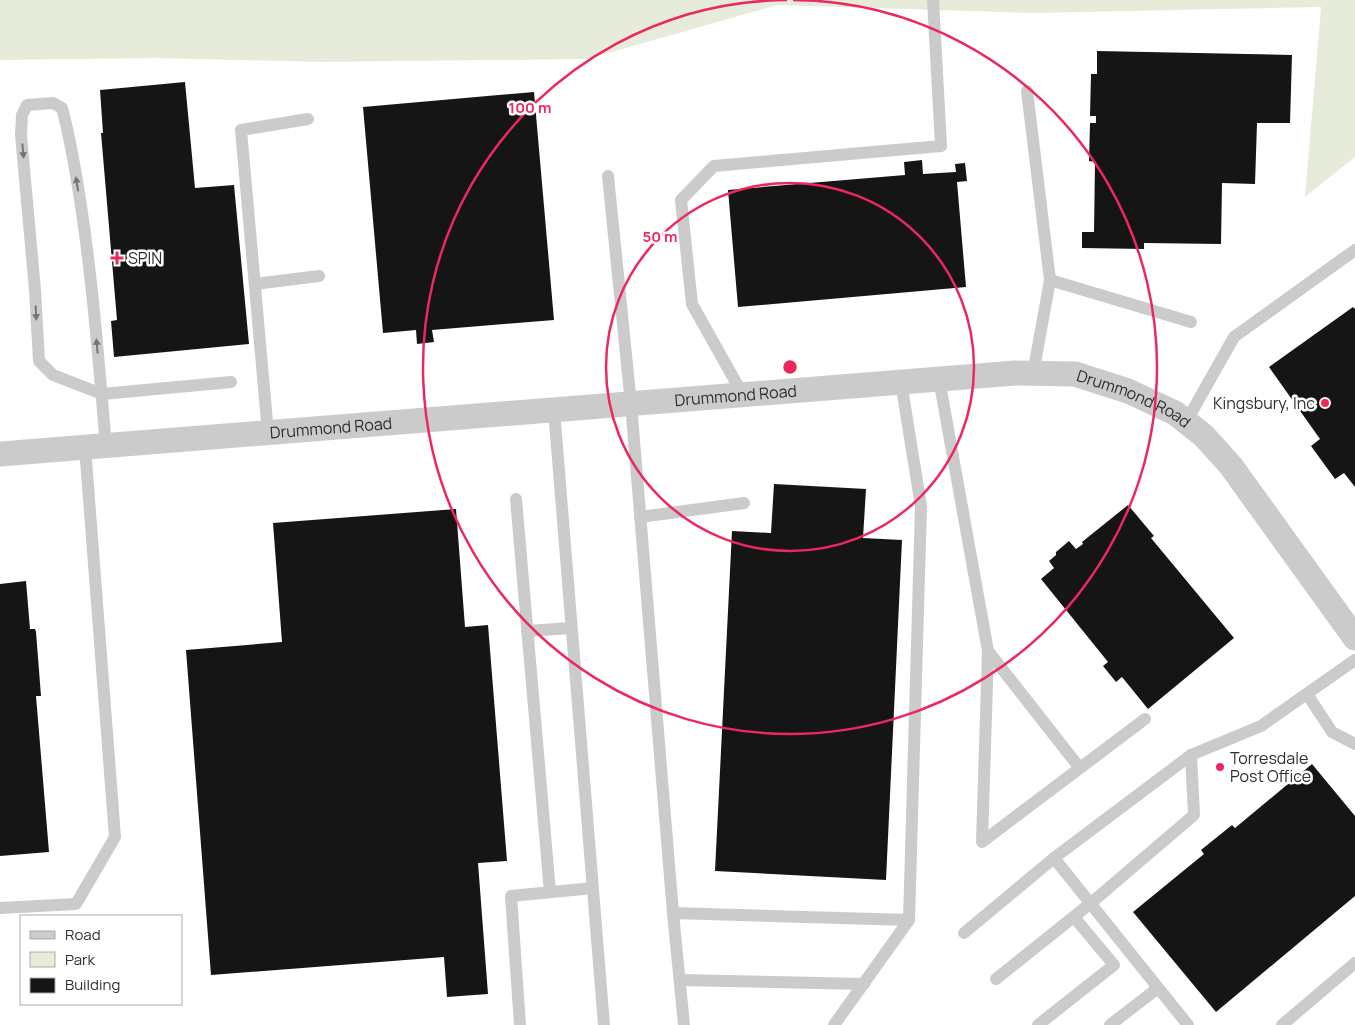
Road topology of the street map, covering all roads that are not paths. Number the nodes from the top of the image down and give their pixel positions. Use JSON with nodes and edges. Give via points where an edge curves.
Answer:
{"nodes":[{"id":1,"x":933,"y":0,"type":"edge"},
{"id":2,"x":1028,"y":90,"type":"dead end"},
{"id":3,"x":308,"y":119,"type":"dead end"},
{"id":4,"x":608,"y":176,"type":"dead end"},
{"id":5,"x":1355,"y":250,"type":"edge"},
{"id":6,"x":319,"y":276,"type":"dead end"},
{"id":7,"x":1050,"y":280,"type":"junction"},
{"id":8,"x":255,"y":284,"type":"junction"},
{"id":9,"x":1191,"y":322,"type":"dead end"},
{"id":10,"x":1034,"y":374,"type":"junction"},
{"id":11,"x":939,"y":379,"type":"junction"},
{"id":12,"x":231,"y":382,"type":"dead end"},
{"id":13,"x":901,"y":382,"type":"junction"},
{"id":14,"x":102,"y":394,"type":"junction"},
{"id":15,"x":743,"y":395,"type":"junction"},
{"id":16,"x":631,"y":404,"type":"junction"},
{"id":17,"x":554,"y":410,"type":"junction"},
{"id":18,"x":1186,"y":422,"type":"junction"},
{"id":19,"x":268,"y":433,"type":"junction"},
{"id":20,"x":96,"y":446,"type":"junction"},
{"id":21,"x":0,"y":454,"type":"edge"},
{"id":22,"x":516,"y":500,"type":"dead end"},
{"id":23,"x":744,"y":503,"type":"dead end"},
{"id":24,"x":640,"y":517,"type":"junction"},
{"id":25,"x":572,"y":628,"type":"junction"},
{"id":26,"x":527,"y":631,"type":"junction"},
{"id":27,"x":1355,"y":638,"type":"edge"},
{"id":28,"x":988,"y":651,"type":"junction"},
{"id":29,"x":1355,"y":660,"type":"edge"},
{"id":30,"x":1307,"y":694,"type":"junction"},
{"id":31,"x":1145,"y":719,"type":"dead end"},
{"id":32,"x":1355,"y":744,"type":"edge"},
{"id":33,"x":1191,"y":755,"type":"junction"},
{"id":34,"x":1079,"y":768,"type":"junction"},
{"id":35,"x":1054,"y":858,"type":"junction"},
{"id":36,"x":593,"y":888,"type":"junction"},
{"id":37,"x":550,"y":892,"type":"junction"},
{"id":38,"x":1090,"y":903,"type":"junction"},
{"id":39,"x":0,"y":908,"type":"edge"},
{"id":40,"x":673,"y":913,"type":"junction"},
{"id":41,"x":1074,"y":917,"type":"junction"},
{"id":42,"x":909,"y":920,"type":"junction"},
{"id":43,"x":964,"y":933,"type":"dead end"},
{"id":44,"x":1355,"y":963,"type":"edge"},
{"id":45,"x":996,"y":979,"type":"dead end"},
{"id":46,"x":680,"y":980,"type":"junction"},
{"id":47,"x":864,"y":984,"type":"junction"},
{"id":48,"x":1158,"y":988,"type":"junction"},
{"id":49,"x":520,"y":1025,"type":"edge"},
{"id":50,"x":604,"y":1025,"type":"edge"},
{"id":51,"x":684,"y":1025,"type":"edge"},
{"id":52,"x":834,"y":1025,"type":"edge"},
{"id":53,"x":1038,"y":1025,"type":"edge"},
{"id":54,"x":1110,"y":1025,"type":"edge"},
{"id":55,"x":1188,"y":1025,"type":"edge"},
{"id":56,"x":1282,"y":1025,"type":"edge"}],
"edges":[{"from":1,"to":15,"type":"lane","via":[[941,146],[714,166],[681,200],[692,304]]},
{"from":2,"to":7,"type":"lane"},
{"from":3,"to":8,"type":"lane","via":[[241,130]]},
{"from":4,"to":16,"type":"lane"},
{"from":5,"to":18,"type":"lane","via":[[1234,337]]},
{"from":6,"to":8,"type":"lane"},
{"from":7,"to":9,"type":"lane"},
{"from":7,"to":10,"type":"lane"},
{"from":8,"to":19,"type":"lane"},
{"from":10,"to":11,"type":"street","name":"Drummond Road"},
{"from":10,"to":18,"type":"street","name":"Drummond Road","via":[[1075,374],[1128,391],[1175,413]]},
{"from":11,"to":13,"type":"street","name":"Drummond Road"},
{"from":11,"to":28,"type":"lane"},
{"from":12,"to":14,"type":"lane"},
{"from":13,"to":15,"type":"street","name":"Drummond Road"},
{"from":13,"to":42,"type":"lane","via":[[921,506]]},
{"from":14,"to":14,"type":"lane","one_way":true,"via":[[87,252],[62,108],[52,103],[27,105],[22,115],[21,135],[39,361],[53,375]]},
{"from":14,"to":20,"type":"lane"},
{"from":15,"to":16,"type":"street","name":"Drummond Road"},
{"from":16,"to":17,"type":"street","name":"Drummond Road"},
{"from":16,"to":24,"type":"lane"},
{"from":17,"to":19,"type":"street","name":"Drummond Road"},
{"from":17,"to":25,"type":"lane"},
{"from":18,"to":27,"type":"street","name":"Drummond Road","via":[[1204,436],[1231,466]]},
{"from":19,"to":20,"type":"street","name":"Drummond Road"},
{"from":20,"to":21,"type":"street","name":"Drummond Road"},
{"from":20,"to":39,"type":"lane","via":[[115,837],[76,904]]},
{"from":22,"to":26,"type":"lane"},
{"from":23,"to":24,"type":"lane"},
{"from":24,"to":40,"type":"lane"},
{"from":25,"to":26,"type":"lane"},
{"from":25,"to":36,"type":"lane"},
{"from":26,"to":37,"type":"lane"},
{"from":28,"to":34,"type":"lane"},
{"from":28,"to":34,"type":"lane","via":[[982,842]]},
{"from":29,"to":30,"type":"lane"},
{"from":30,"to":32,"type":"lane","via":[[1332,732]]},
{"from":30,"to":33,"type":"lane","via":[[1261,726]]},
{"from":31,"to":34,"type":"lane"},
{"from":33,"to":35,"type":"lane"},
{"from":33,"to":38,"type":"lane","via":[[1194,815]]},
{"from":35,"to":38,"type":"lane"},
{"from":35,"to":43,"type":"lane"},
{"from":36,"to":37,"type":"lane"},
{"from":36,"to":50,"type":"lane"},
{"from":37,"to":49,"type":"lane","via":[[511,896]]},
{"from":38,"to":41,"type":"lane"},
{"from":38,"to":48,"type":"lane"},
{"from":40,"to":42,"type":"lane"},
{"from":40,"to":46,"type":"lane"},
{"from":41,"to":45,"type":"lane"},
{"from":41,"to":53,"type":"lane","via":[[1114,965]]},
{"from":42,"to":47,"type":"lane"},
{"from":44,"to":56,"type":"lane"},
{"from":46,"to":47,"type":"lane"},
{"from":46,"to":51,"type":"lane"},
{"from":47,"to":52,"type":"lane"},
{"from":48,"to":54,"type":"lane"},
{"from":48,"to":55,"type":"lane"}]}
